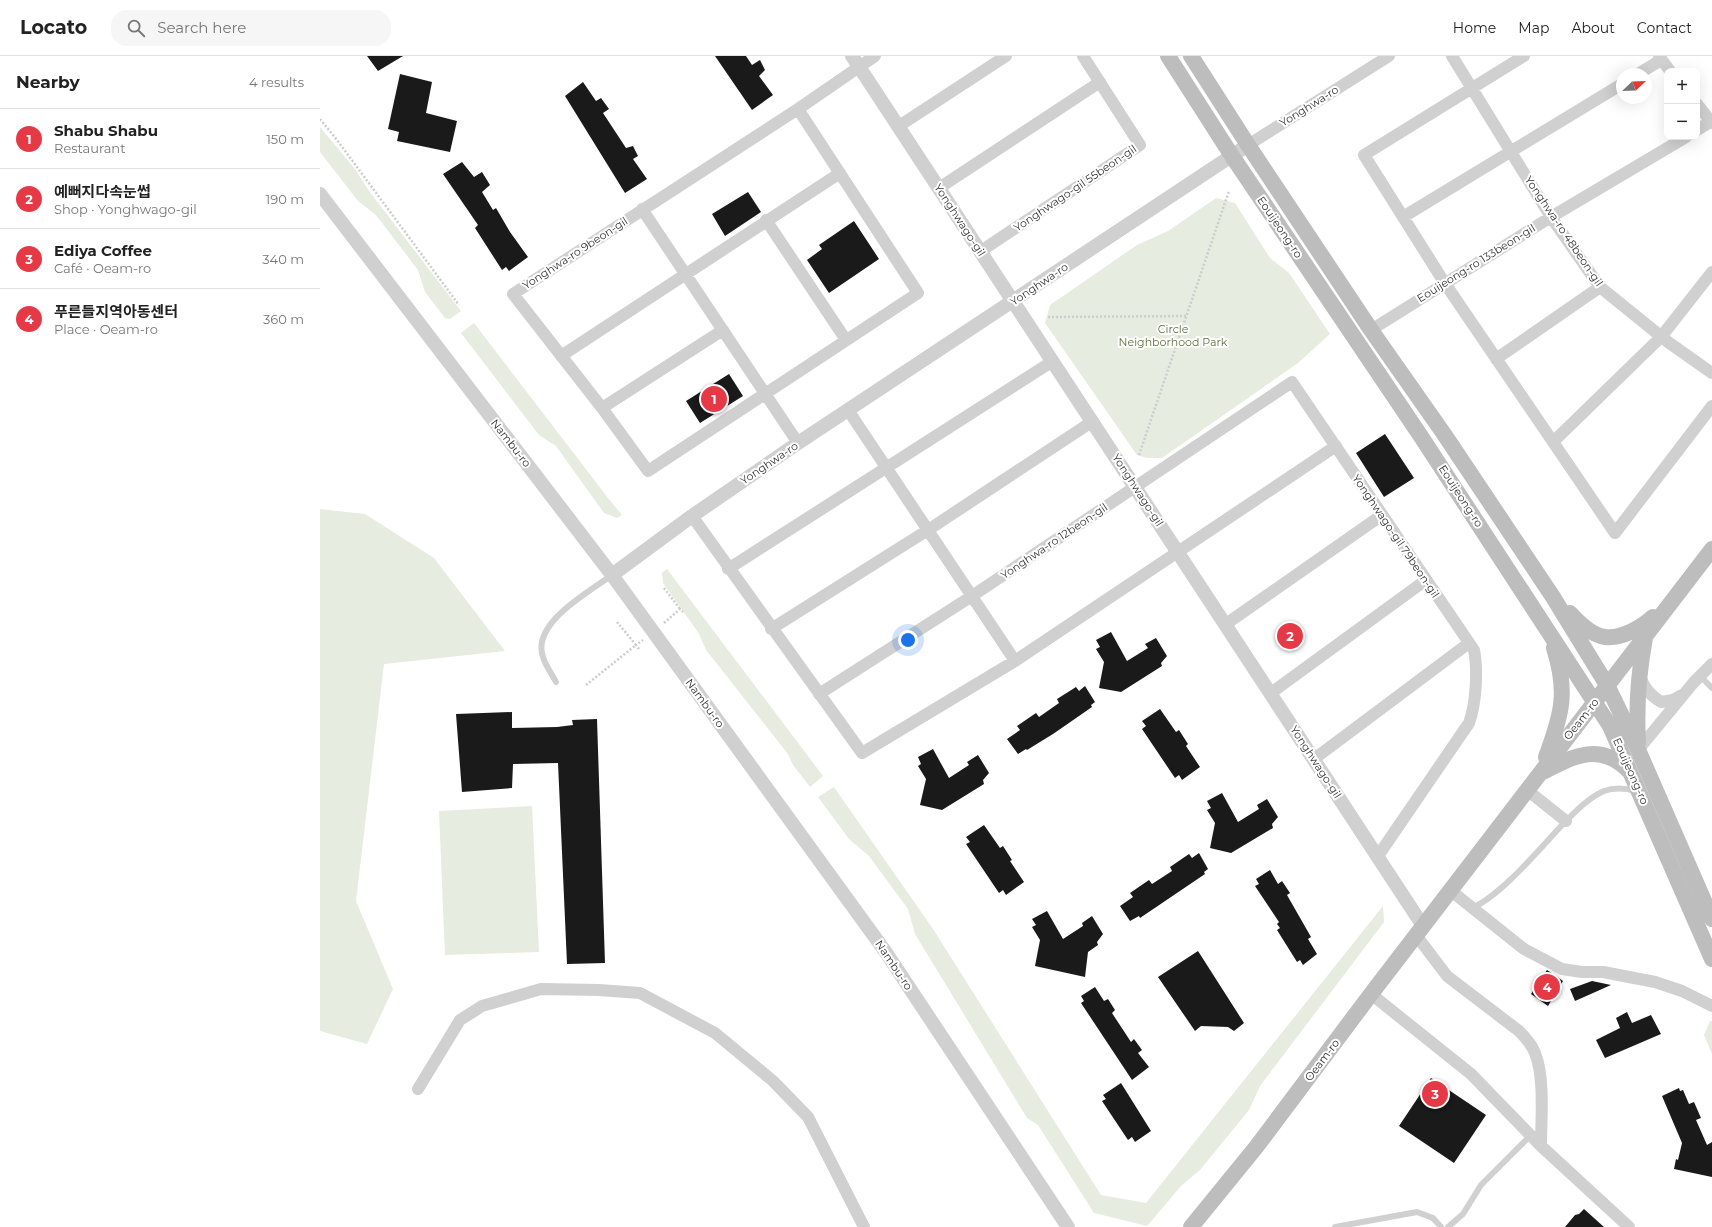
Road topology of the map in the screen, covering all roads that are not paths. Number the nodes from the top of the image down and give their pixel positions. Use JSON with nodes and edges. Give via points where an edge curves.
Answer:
{"nodes":[{"id":1,"x":875,"y":56,"type":"edge"},
{"id":2,"x":1006,"y":56,"type":"edge"},
{"id":3,"x":1083,"y":56,"type":"edge"},
{"id":4,"x":1168,"y":56,"type":"edge"},
{"id":5,"x":1191,"y":56,"type":"edge"},
{"id":6,"x":1388,"y":56,"type":"edge"},
{"id":7,"x":1452,"y":56,"type":"edge"},
{"id":8,"x":1524,"y":56,"type":"edge"},
{"id":9,"x":1660,"y":58,"type":"edge"},
{"id":10,"x":856,"y":61,"type":"edge"},
{"id":11,"x":1646,"y":68,"type":"edge"},
{"id":12,"x":1668,"y":68,"type":"edge"},
{"id":13,"x":1100,"y":82,"type":"junction"},
{"id":14,"x":1471,"y":88,"type":"junction"},
{"id":15,"x":1616,"y":88,"type":"edge"},
{"id":16,"x":1700,"y":108,"type":"edge"},
{"id":17,"x":798,"y":109,"type":"junction"},
{"id":18,"x":1712,"y":122,"type":"edge"},
{"id":19,"x":899,"y":126,"type":"junction"},
{"id":20,"x":1700,"y":128,"type":"edge"},
{"id":21,"x":1681,"y":140,"type":"edge"},
{"id":22,"x":1248,"y":145,"type":"junction"},
{"id":23,"x":1512,"y":152,"type":"junction"},
{"id":24,"x":1232,"y":156,"type":"junction"},
{"id":25,"x":840,"y":173,"type":"junction"},
{"id":26,"x":939,"y":188,"type":"junction"},
{"id":27,"x":320,"y":194,"type":"edge"},
{"id":28,"x":642,"y":209,"type":"junction"},
{"id":29,"x":1403,"y":217,"type":"junction"},
{"id":30,"x":1551,"y":217,"type":"junction"},
{"id":31,"x":766,"y":220,"type":"junction"},
{"id":32,"x":981,"y":251,"type":"junction"},
{"id":33,"x":1712,"y":272,"type":"edge"},
{"id":34,"x":685,"y":273,"type":"junction"},
{"id":35,"x":1444,"y":282,"type":"junction"},
{"id":36,"x":1600,"y":287,"type":"junction"},
{"id":37,"x":1014,"y":301,"type":"junction"},
{"id":38,"x":723,"y":330,"type":"junction"},
{"id":39,"x":1371,"y":330,"type":"junction"},
{"id":40,"x":1661,"y":337,"type":"junction"},
{"id":41,"x":846,"y":340,"type":"junction"},
{"id":42,"x":561,"y":356,"type":"junction"},
{"id":43,"x":1496,"y":359,"type":"junction"},
{"id":44,"x":1052,"y":361,"type":"junction"},
{"id":45,"x":1712,"y":373,"type":"edge"},
{"id":46,"x":766,"y":393,"type":"junction"},
{"id":47,"x":1712,"y":406,"type":"edge"},
{"id":48,"x":602,"y":408,"type":"junction"},
{"id":49,"x":848,"y":410,"type":"junction"},
{"id":50,"x":1093,"y":421,"type":"junction"},
{"id":51,"x":1553,"y":442,"type":"junction"},
{"id":52,"x":798,"y":443,"type":"junction"},
{"id":53,"x":1336,"y":446,"type":"junction"},
{"id":54,"x":887,"y":468,"type":"junction"},
{"id":55,"x":1136,"y":486,"type":"junction"},
{"id":56,"x":1382,"y":514,"type":"junction"},
{"id":57,"x":692,"y":516,"type":"junction"},
{"id":58,"x":928,"y":530,"type":"junction"},
{"id":59,"x":1712,"y":548,"type":"edge"},
{"id":60,"x":1178,"y":552,"type":"junction"},
{"id":61,"x":728,"y":569,"type":"junction"},
{"id":62,"x":612,"y":576,"type":"junction"},
{"id":63,"x":1426,"y":580,"type":"junction"},
{"id":64,"x":972,"y":596,"type":"junction"},
{"id":65,"x":1553,"y":597,"type":"junction"},
{"id":66,"x":1671,"y":602,"type":"junction"},
{"id":67,"x":1226,"y":624,"type":"junction"},
{"id":68,"x":1545,"y":624,"type":"junction"},
{"id":69,"x":771,"y":629,"type":"junction"},
{"id":70,"x":1646,"y":635,"type":"junction"},
{"id":71,"x":1469,"y":643,"type":"junction"},
{"id":72,"x":1015,"y":661,"type":"junction"},
{"id":73,"x":1712,"y":664,"type":"edge"},
{"id":74,"x":1639,"y":671,"type":"junction"},
{"id":75,"x":1700,"y":676,"type":"junction"},
{"id":76,"x":556,"y":682,"type":"dead end"},
{"id":77,"x":1607,"y":685,"type":"junction"},
{"id":78,"x":1712,"y":688,"type":"edge"},
{"id":79,"x":1271,"y":693,"type":"junction"},
{"id":80,"x":1685,"y":693,"type":"junction"},
{"id":81,"x":819,"y":694,"type":"junction"},
{"id":82,"x":1595,"y":701,"type":"junction"},
{"id":83,"x":1638,"y":750,"type":"junction"},
{"id":84,"x":1314,"y":759,"type":"junction"},
{"id":85,"x":1540,"y":773,"type":"junction"},
{"id":86,"x":1632,"y":773,"type":"junction"},
{"id":87,"x":1527,"y":790,"type":"junction"},
{"id":88,"x":1640,"y":792,"type":"junction"},
{"id":89,"x":1566,"y":821,"type":"junction"},
{"id":90,"x":1378,"y":856,"type":"junction"},
{"id":91,"x":1450,"y":890,"type":"junction"},
{"id":92,"x":1472,"y":908,"type":"junction"},
{"id":93,"x":1712,"y":919,"type":"edge"},
{"id":94,"x":1419,"y":930,"type":"junction"},
{"id":95,"x":1712,"y":959,"type":"edge"},
{"id":96,"x":1371,"y":994,"type":"junction"},
{"id":97,"x":1712,"y":1006,"type":"edge"},
{"id":98,"x":418,"y":1089,"type":"dead end"},
{"id":99,"x":1530,"y":1136,"type":"junction"},
{"id":100,"x":1541,"y":1146,"type":"junction"},
{"id":101,"x":1065,"y":1226,"type":"edge"},
{"id":102,"x":864,"y":1227,"type":"edge"},
{"id":103,"x":1191,"y":1227,"type":"edge"},
{"id":104,"x":1335,"y":1227,"type":"edge"},
{"id":105,"x":1442,"y":1227,"type":"edge"},
{"id":106,"x":1448,"y":1227,"type":"edge"},
{"id":107,"x":1629,"y":1227,"type":"edge"}],
"edges":[{"from":1,"to":10,"type":"street"},
{"from":2,"to":19,"type":"street"},
{"from":3,"to":13,"type":"street","name":"Yonghwago-gil 55beon-gil"},
{"from":4,"to":24,"type":"main road","name":"Eouijeong-ro"},
{"from":5,"to":22,"type":"main road","name":"Eouijeong-ro"},
{"from":6,"to":22,"type":"street","name":"Yonghwa-ro"},
{"from":7,"to":14,"type":"street","name":"Yonghwa-ro 48beon-gil"},
{"from":8,"to":14,"type":"street"},
{"from":9,"to":11,"type":"street"},
{"from":9,"to":12,"type":"street"},
{"from":10,"to":17,"type":"street","name":"Yonghwa-ro 9beon-gil"},
{"from":10,"to":19,"type":"street","name":"Yonghwago-gil"},
{"from":13,"to":26,"type":"street"},
{"from":13,"to":32,"type":"street","name":"Yonghwago-gil 55beon-gil","via":[[1140,145]]},
{"from":14,"to":23,"type":"street","name":"Yonghwa-ro 48beon-gil"},
{"from":14,"to":29,"type":"street","via":[[1364,155]]},
{"from":15,"to":23,"type":"street"},
{"from":16,"to":18,"type":"street"},
{"from":17,"to":25,"type":"street","name":"Yonghwa-ro 9beon-gil"},
{"from":17,"to":28,"type":"street","name":"Yonghwa-ro 9beon-gil"},
{"from":18,"to":20,"type":"street"},
{"from":19,"to":26,"type":"street","name":"Yonghwago-gil"},
{"from":21,"to":30,"type":"street","name":"Eouijeong-ro 133beon-gil"},
{"from":22,"to":24,"type":"street","name":"Yonghwa-ro"},
{"from":22,"to":39,"type":"main road","name":"Eouijeong-ro"},
{"from":23,"to":29,"type":"street"},
{"from":23,"to":30,"type":"street","name":"Yonghwa-ro 48beon-gil"},
{"from":24,"to":37,"type":"street","name":"Yonghwa-ro"},
{"from":24,"to":68,"type":"main road","name":"Eouijeong-ro"},
{"from":25,"to":31,"type":"street"},
{"from":25,"to":41,"type":"street","name":"Yonghwa-ro 9beon-gil","via":[[918,293]]},
{"from":26,"to":32,"type":"street","name":"Yonghwago-gil"},
{"from":27,"to":62,"type":"street","name":"Nambu-ro"},
{"from":28,"to":34,"type":"street"},
{"from":28,"to":42,"type":"street","name":"Yonghwa-ro 9beon-gil","via":[[513,294]]},
{"from":29,"to":35,"type":"street"},
{"from":30,"to":35,"type":"street","name":"Eouijeong-ro 133beon-gil"},
{"from":30,"to":36,"type":"street","name":"Yonghwa-ro 48beon-gil"},
{"from":31,"to":34,"type":"street"},
{"from":31,"to":41,"type":"street"},
{"from":32,"to":37,"type":"street","name":"Yonghwago-gil"},
{"from":33,"to":40,"type":"street"},
{"from":34,"to":38,"type":"street"},
{"from":34,"to":42,"type":"street"},
{"from":35,"to":39,"type":"street","name":"Eouijeong-ro 133beon-gil"},
{"from":35,"to":43,"type":"street"},
{"from":36,"to":40,"type":"street","name":"Yonghwa-ro 48beon-gil"},
{"from":36,"to":43,"type":"street"},
{"from":37,"to":44,"type":"street","name":"Yonghwago-gil"},
{"from":37,"to":49,"type":"street","name":"Yonghwa-ro"},
{"from":38,"to":46,"type":"street"},
{"from":38,"to":48,"type":"street"},
{"from":39,"to":65,"type":"main road","name":"Eouijeong-ro"},
{"from":40,"to":45,"type":"street","name":"Yonghwa-ro 48beon-gil"},
{"from":40,"to":51,"type":"street"},
{"from":41,"to":46,"type":"street","name":"Yonghwa-ro 9beon-gil"},
{"from":42,"to":48,"type":"street","name":"Yonghwa-ro 9beon-gil"},
{"from":43,"to":51,"type":"street"},
{"from":44,"to":50,"type":"street","name":"Yonghwago-gil"},
{"from":44,"to":54,"type":"street"},
{"from":46,"to":48,"type":"street","name":"Yonghwa-ro 9beon-gil","via":[[648,471]]},
{"from":46,"to":52,"type":"street"},
{"from":47,"to":51,"type":"street","via":[[1615,533]]},
{"from":49,"to":52,"type":"street","name":"Yonghwa-ro"},
{"from":49,"to":54,"type":"street"},
{"from":50,"to":55,"type":"street","name":"Yonghwago-gil"},
{"from":50,"to":58,"type":"street"},
{"from":52,"to":57,"type":"street","name":"Yonghwa-ro"},
{"from":53,"to":55,"type":"street","name":"Yonghwago-gil 79beon-gil","via":[[1292,382]]},
{"from":53,"to":56,"type":"street","name":"Yonghwago-gil 79beon-gil"},
{"from":53,"to":60,"type":"street"},
{"from":54,"to":58,"type":"street"},
{"from":54,"to":61,"type":"street"},
{"from":55,"to":60,"type":"street","name":"Yonghwago-gil"},
{"from":55,"to":64,"type":"street","name":"Yonghwa-ro 12beon-gil"},
{"from":56,"to":63,"type":"street","name":"Yonghwago-gil 79beon-gil"},
{"from":56,"to":67,"type":"street"},
{"from":57,"to":61,"type":"street"},
{"from":57,"to":62,"type":"street","name":"Yonghwa-ro"},
{"from":58,"to":64,"type":"street"},
{"from":58,"to":69,"type":"street"},
{"from":59,"to":66,"type":"main road","name":"Oeam-ro"},
{"from":60,"to":67,"type":"street","name":"Yonghwago-gil"},
{"from":60,"to":72,"type":"street"},
{"from":61,"to":69,"type":"street"},
{"from":62,"to":76,"type":"lane","via":[[552,621],[543,636],[542,656]]},
{"from":62,"to":101,"type":"street","name":"Nambu-ro","via":[[886,951]]},
{"from":63,"to":71,"type":"street","name":"Yonghwago-gil 79beon-gil"},
{"from":63,"to":79,"type":"street"},
{"from":64,"to":72,"type":"street"},
{"from":64,"to":81,"type":"street","name":"Yonghwa-ro 12beon-gil"},
{"from":65,"to":66,"type":"main road","via":[[1584,628],[1605,637],[1623,634],[1643,626]]},
{"from":65,"to":77,"type":"main road","name":"Eouijeong-ro"},
{"from":66,"to":70,"type":"main road","name":"Oeam-ro"},
{"from":67,"to":79,"type":"street","name":"Yonghwago-gil"},
{"from":68,"to":82,"type":"main road","name":"Eouijeong-ro"},
{"from":68,"to":85,"type":"main road","via":[[1561,670],[1563,695],[1558,726]]},
{"from":69,"to":81,"type":"street"},
{"from":70,"to":74,"type":"main road"},
{"from":70,"to":77,"type":"main road","name":"Oeam-ro"},
{"from":71,"to":84,"type":"street"},
{"from":71,"to":90,"type":"street","name":"Yonghwago-gil 79beon-gil","via":[[1474,650],[1476,662],[1469,724]]},
{"from":72,"to":81,"type":"street","via":[[862,753]]},
{"from":73,"to":75,"type":"street"},
{"from":74,"to":80,"type":"street","via":[[1643,684],[1652,696],[1661,702],[1673,700]]},
{"from":74,"to":83,"type":"main road","via":[[1636,703]]},
{"from":75,"to":78,"type":"lane"},
{"from":75,"to":80,"type":"street"},
{"from":77,"to":82,"type":"main road","name":"Oeam-ro"},
{"from":77,"to":83,"type":"main road","name":"Eouijeong-ro"},
{"from":79,"to":84,"type":"street","name":"Yonghwago-gil"},
{"from":80,"to":83,"type":"street"},
{"from":82,"to":85,"type":"main road","name":"Oeam-ro"},
{"from":82,"to":86,"type":"main road","name":"Eouijeong-ro"},
{"from":83,"to":93,"type":"main road","name":"Eouijeong-ro"},
{"from":84,"to":90,"type":"street","name":"Yonghwago-gil"},
{"from":85,"to":86,"type":"main road","via":[[1583,754],[1604,755],[1620,762]]},
{"from":85,"to":87,"type":"main road","name":"Oeam-ro"},
{"from":86,"to":88,"type":"main road","name":"Eouijeong-ro"},
{"from":87,"to":89,"type":"street"},
{"from":87,"to":91,"type":"main road","name":"Oeam-ro"},
{"from":88,"to":89,"type":"lane","via":[[1624,787],[1604,791],[1589,800]]},
{"from":88,"to":95,"type":"main road","name":"Eouijeong-ro"},
{"from":89,"to":92,"type":"lane","via":[[1484,903]]},
{"from":90,"to":94,"type":"street","name":"Yonghwago-gil"},
{"from":91,"to":92,"type":"street"},
{"from":91,"to":94,"type":"main road","name":"Oeam-ro"},
{"from":92,"to":97,"type":"street","via":[[1524,949],[1562,969],[1603,972],[1655,982],[1682,991]]},
{"from":94,"to":96,"type":"main road","name":"Oeam-ro"},
{"from":94,"to":100,"type":"street","via":[[1447,976],[1520,1031],[1528,1040],[1539,1067]]},
{"from":96,"to":99,"type":"street","via":[[1471,1074]]},
{"from":96,"to":103,"type":"main road","name":"Oeam-ro","via":[[1257,1146]]},
{"from":98,"to":102,"type":"street","via":[[460,1020],[482,1006],[541,989],[640,993],[715,1033],[773,1081],[808,1117]]},
{"from":99,"to":100,"type":"street"},
{"from":99,"to":106,"type":"lane","via":[[1481,1185],[1463,1214]]},
{"from":100,"to":107,"type":"street"},
{"from":104,"to":105,"type":"lane","via":[[1417,1212],[1433,1218]]}]}
